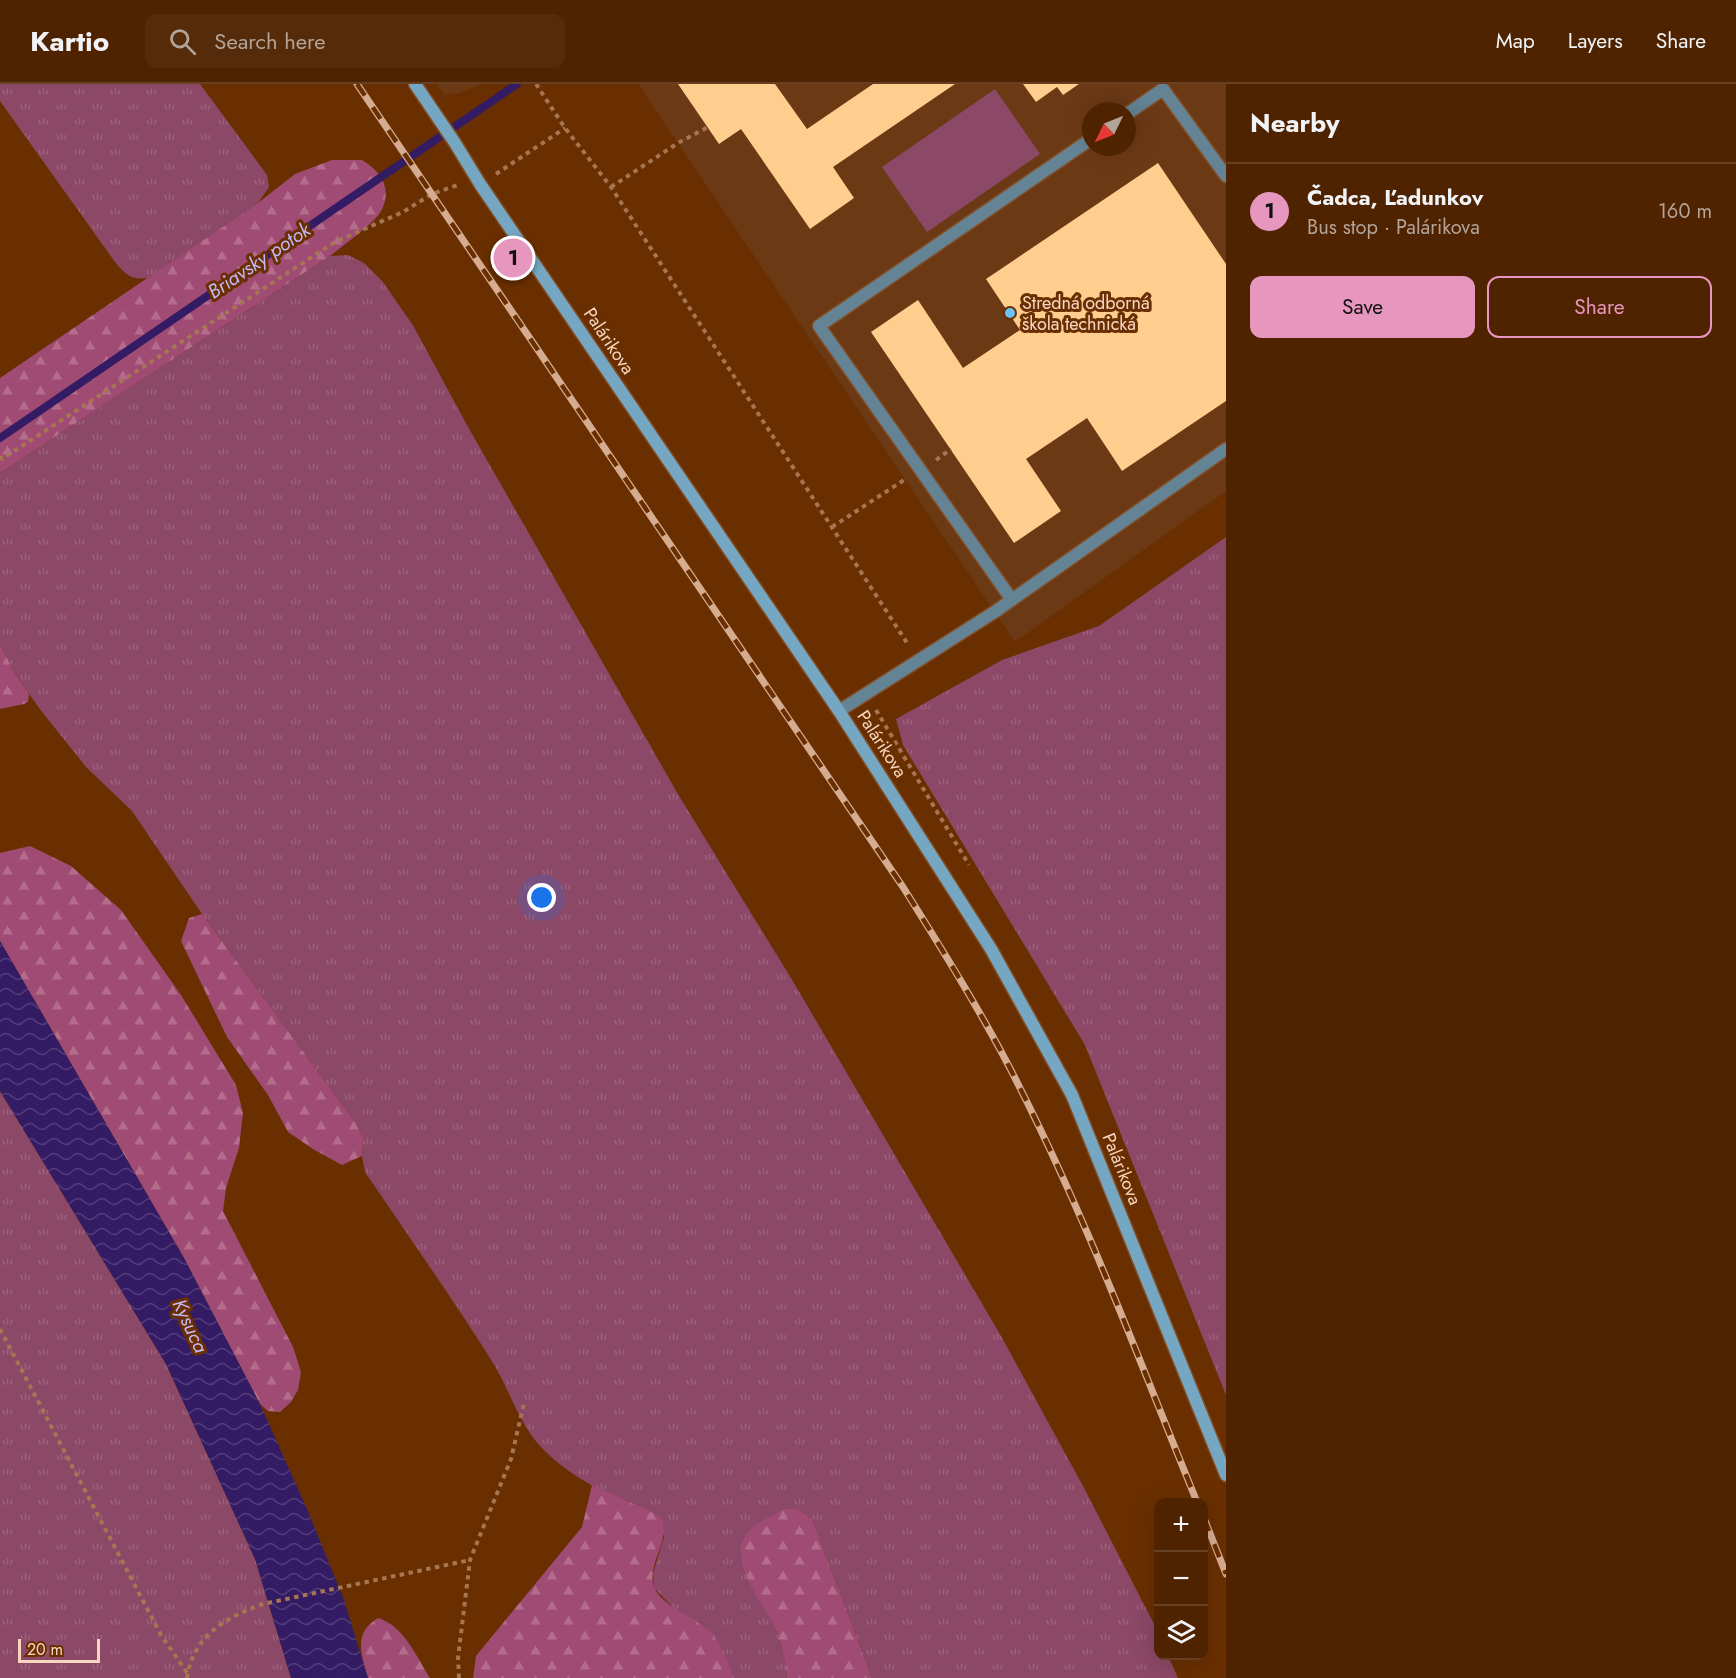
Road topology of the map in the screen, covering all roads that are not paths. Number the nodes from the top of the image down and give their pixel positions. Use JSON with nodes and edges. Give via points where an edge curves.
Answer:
{"nodes":[{"id":1,"x":415,"y":84,"type":"edge"},
{"id":2,"x":1136,"y":108,"type":"edge"},
{"id":3,"x":1082,"y":145,"type":"edge"},
{"id":4,"x":1226,"y":176,"type":"edge"},
{"id":5,"x":1226,"y":449,"type":"edge"},
{"id":6,"x":1012,"y":600,"type":"junction"},
{"id":7,"x":839,"y":711,"type":"junction"},
{"id":8,"x":1226,"y":1475,"type":"edge"}],
"edges":[{"from":1,"to":7,"type":"main road","name":"Palárikova"},
{"from":2,"to":4,"type":"lane","via":[[1163,89]]},
{"from":3,"to":6,"type":"lane","via":[[819,326]]},
{"from":5,"to":6,"type":"lane"},
{"from":6,"to":7,"type":"lane"},
{"from":7,"to":8,"type":"main road","name":"Palárikova","via":[[991,949],[1072,1095]]}]}
